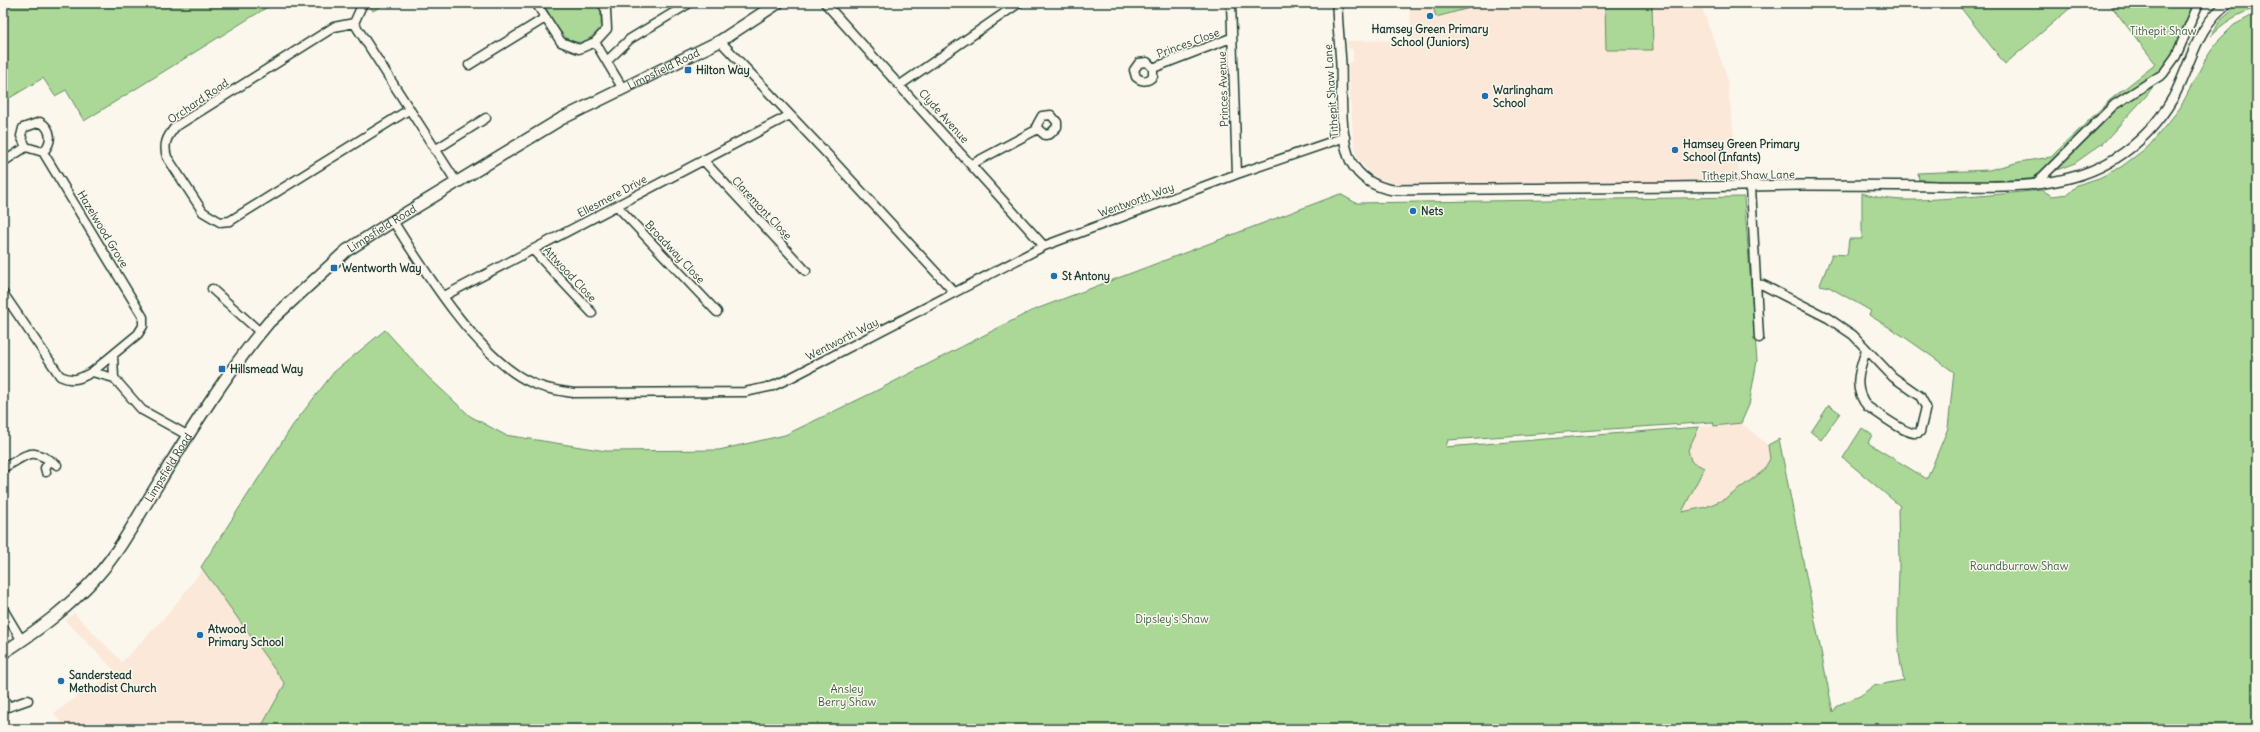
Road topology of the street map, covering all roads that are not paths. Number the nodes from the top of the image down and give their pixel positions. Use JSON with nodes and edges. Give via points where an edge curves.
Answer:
{"nodes":[{"id":1,"x":363,"y":3,"type":"edge"},
{"id":2,"x":536,"y":3,"type":"edge"},
{"id":3,"x":602,"y":3,"type":"edge"},
{"id":4,"x":778,"y":3,"type":"edge"},
{"id":5,"x":825,"y":3,"type":"edge"},
{"id":6,"x":1019,"y":3,"type":"edge"},
{"id":7,"x":1231,"y":3,"type":"edge"},
{"id":8,"x":1337,"y":3,"type":"edge"},
{"id":9,"x":2199,"y":3,"type":"edge"},
{"id":10,"x":2228,"y":3,"type":"edge"},
{"id":11,"x":685,"y":6,"type":"edge"},
{"id":12,"x":685,"y":17,"type":"dead end"},
{"id":13,"x":545,"y":18,"type":"junction"},
{"id":14,"x":354,"y":23,"type":"junction"},
{"id":15,"x":1232,"y":38,"type":"junction"},
{"id":16,"x":720,"y":41,"type":"junction"},
{"id":17,"x":594,"y":42,"type":"junction"},
{"id":18,"x":607,"y":61,"type":"junction"},
{"id":19,"x":469,"y":65,"type":"dead end"},
{"id":20,"x":1153,"y":68,"type":"dead end"},
{"id":21,"x":900,"y":85,"type":"junction"},
{"id":22,"x":623,"y":89,"type":"junction"},
{"id":23,"x":410,"y":109,"type":"junction"},
{"id":24,"x":790,"y":115,"type":"junction"},
{"id":25,"x":486,"y":118,"type":"dead end"},
{"id":26,"x":1038,"y":129,"type":"dead end"},
{"id":27,"x":1345,"y":137,"type":"junction"},
{"id":28,"x":26,"y":147,"type":"junction"},
{"id":29,"x":435,"y":150,"type":"junction"},
{"id":30,"x":44,"y":152,"type":"junction"},
{"id":31,"x":702,"y":160,"type":"junction"},
{"id":32,"x":3,"y":162,"type":"edge"},
{"id":33,"x":972,"y":164,"type":"junction"},
{"id":34,"x":1237,"y":174,"type":"junction"},
{"id":35,"x":457,"y":183,"type":"junction"},
{"id":36,"x":2034,"y":185,"type":"junction"},
{"id":37,"x":1751,"y":187,"type":"junction"},
{"id":38,"x":617,"y":206,"type":"junction"},
{"id":39,"x":393,"y":221,"type":"junction"},
{"id":40,"x":1044,"y":246,"type":"junction"},
{"id":41,"x":533,"y":250,"type":"junction"},
{"id":42,"x":806,"y":271,"type":"dead end"},
{"id":43,"x":1756,"y":284,"type":"junction"},
{"id":44,"x":212,"y":289,"type":"dead end"},
{"id":45,"x":954,"y":292,"type":"junction"},
{"id":46,"x":3,"y":293,"type":"edge"},
{"id":47,"x":444,"y":296,"type":"junction"},
{"id":48,"x":717,"y":312,"type":"dead end"},
{"id":49,"x":592,"y":313,"type":"dead end"},
{"id":50,"x":260,"y":332,"type":"junction"},
{"id":51,"x":1759,"y":338,"type":"dead end"},
{"id":52,"x":1866,"y":350,"type":"junction"},
{"id":53,"x":113,"y":356,"type":"junction"},
{"id":54,"x":92,"y":372,"type":"junction"},
{"id":55,"x":114,"y":378,"type":"junction"},
{"id":56,"x":187,"y":435,"type":"junction"},
{"id":57,"x":3,"y":468,"type":"edge"},
{"id":58,"x":46,"y":472,"type":"dead end"},
{"id":59,"x":3,"y":609,"type":"edge"},
{"id":60,"x":22,"y":641,"type":"junction"},
{"id":61,"x":3,"y":653,"type":"edge"},
{"id":62,"x":3,"y":697,"type":"edge"},
{"id":63,"x":28,"y":700,"type":"dead end"}],
"edges":[{"from":1,"to":14,"type":"street"},
{"from":2,"to":13,"type":"street"},
{"from":3,"to":17,"type":"street","via":[[606,10],[607,28]]},
{"from":4,"to":16,"type":"main road","name":"Limpsfield Road"},
{"from":5,"to":21,"type":"street","name":"Clyde Avenue"},
{"from":6,"to":21,"type":"street"},
{"from":7,"to":15,"type":"street","name":"Princes Avenue"},
{"from":8,"to":27,"type":"street","name":"Tithepit Shaw Lane"},
{"from":9,"to":36,"type":"street","via":[[2176,56],[2164,74],[2114,105]]},
{"from":10,"to":36,"type":"street","name":"Tithepit Shaw Lane","via":[[2206,24],[2173,97],[2150,131],[2116,158],[2086,173]]},
{"from":11,"to":12,"type":"street"},
{"from":11,"to":18,"type":"street","via":[[630,39]]},
{"from":13,"to":17,"type":"street","via":[[561,42],[579,49]]},
{"from":13,"to":19,"type":"street"},
{"from":14,"to":23,"type":"street"},
{"from":14,"to":23,"type":"street","name":"Orchard Road","via":[[334,26],[175,127],[165,142],[166,157],[203,212],[220,222],[230,221]]},
{"from":15,"to":20,"type":"street","name":"Princes Close"},
{"from":15,"to":34,"type":"street","name":"Princes Avenue"},
{"from":16,"to":22,"type":"main road","name":"Limpsfield Road"},
{"from":16,"to":24,"type":"street"},
{"from":17,"to":18,"type":"street"},
{"from":18,"to":22,"type":"street"},
{"from":21,"to":33,"type":"street","name":"Clyde Avenue"},
{"from":22,"to":35,"type":"main road","name":"Limpsfield Road","via":[[561,119]]},
{"from":23,"to":29,"type":"street"},
{"from":24,"to":31,"type":"street","name":"Ellesmere Drive"},
{"from":24,"to":45,"type":"street"},
{"from":25,"to":29,"type":"street"},
{"from":26,"to":33,"type":"street"},
{"from":27,"to":34,"type":"street","name":"Wentworth Way"},
{"from":27,"to":37,"type":"street","name":"Tithepit Shaw Lane","via":[[1351,160],[1357,170],[1368,181],[1381,188],[1393,190]]},
{"from":28,"to":30,"type":"street"},
{"from":28,"to":30,"type":"street","via":[[21,136],[23,128],[40,122],[46,126],[50,135],[50,146]]},
{"from":28,"to":32,"type":"street"},
{"from":29,"to":35,"type":"street"},
{"from":30,"to":53,"type":"street","name":"Hazelwood Grove","via":[[143,317],[138,334]]},
{"from":31,"to":38,"type":"street","name":"Ellesmere Drive"},
{"from":31,"to":42,"type":"street","name":"Claremont Close"},
{"from":33,"to":40,"type":"street","name":"Clyde Avenue"},
{"from":34,"to":40,"type":"street","name":"Wentworth Way"},
{"from":35,"to":39,"type":"main road","name":"Limpsfield Road"},
{"from":36,"to":37,"type":"street","name":"Tithepit Shaw Lane"},
{"from":37,"to":43,"type":"street"},
{"from":38,"to":41,"type":"street","name":"Ellesmere Drive"},
{"from":38,"to":48,"type":"street","name":"Broadway Close"},
{"from":39,"to":47,"type":"street","name":"Wentworth Way"},
{"from":39,"to":50,"type":"main road","name":"Limpsfield Road","via":[[346,251]]},
{"from":40,"to":45,"type":"street","name":"Wentworth Way"},
{"from":41,"to":47,"type":"street","name":"Ellesmere Drive"},
{"from":41,"to":49,"type":"street","name":"Attwood Close"},
{"from":43,"to":51,"type":"street"},
{"from":43,"to":52,"type":"street","via":[[1763,285],[1828,318],[1853,335]]},
{"from":44,"to":50,"type":"street"},
{"from":45,"to":47,"type":"street","name":"Wentworth Way","via":[[773,386],[746,392],[711,393],[574,393],[532,383],[502,365],[490,354]]},
{"from":46,"to":54,"type":"street","via":[[60,376],[69,380],[79,379]]},
{"from":50,"to":56,"type":"main road","name":"Limpsfield Road","via":[[218,387]]},
{"from":52,"to":52,"type":"street","via":[[1857,381],[1864,402],[1903,430],[1912,434],[1920,432],[1926,407],[1924,402],[1920,396],[1893,377]]},
{"from":53,"to":54,"type":"street"},
{"from":53,"to":55,"type":"street"},
{"from":54,"to":55,"type":"street"},
{"from":55,"to":56,"type":"street","via":[[142,410]]},
{"from":56,"to":60,"type":"main road","name":"Limpsfield Road","via":[[120,544],[99,573],[65,609]]},
{"from":57,"to":58,"type":"street","via":[[25,455],[34,453],[53,463],[45,468]]},
{"from":59,"to":60,"type":"street"},
{"from":60,"to":61,"type":"main road","name":"Limpsfield Road"},
{"from":62,"to":63,"type":"street","via":[[8,707]]}]}
